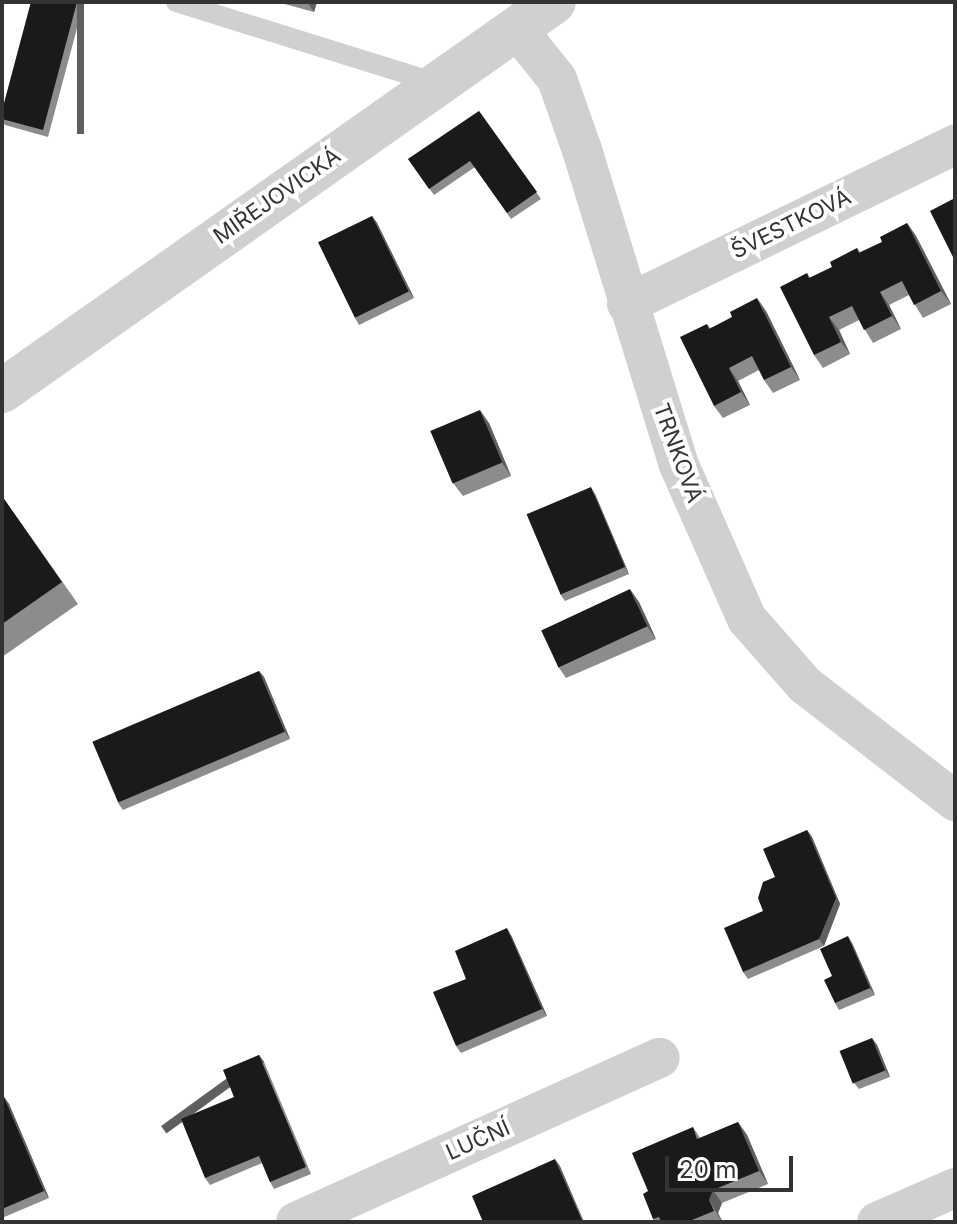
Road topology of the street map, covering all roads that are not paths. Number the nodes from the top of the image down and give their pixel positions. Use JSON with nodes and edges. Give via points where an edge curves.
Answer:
{"nodes":[{"id":1,"x":176,"y":2,"type":"edge"},
{"id":2,"x":554,"y":2,"type":"edge"},
{"id":3,"x":517,"y":29,"type":"junction"},
{"id":4,"x":436,"y":83,"type":"junction"},
{"id":5,"x":955,"y":145,"type":"edge"},
{"id":6,"x":627,"y":304,"type":"junction"},
{"id":7,"x":2,"y":391,"type":"edge"},
{"id":8,"x":955,"y":801,"type":"edge"},
{"id":9,"x":660,"y":1058,"type":"dead end"},
{"id":10,"x":955,"y":1188,"type":"edge"},
{"id":11,"x":296,"y":1222,"type":"edge"},
{"id":12,"x":877,"y":1222,"type":"edge"}],
"edges":[{"from":1,"to":4,"type":"lane"},
{"from":2,"to":3,"type":"street","name":"MIŘEJOVICKÁ"},
{"from":3,"to":4,"type":"street","name":"MIŘEJOVICKÁ"},
{"from":3,"to":6,"type":"street","name":"TRNKOVÁ","via":[[557,79]]},
{"from":4,"to":7,"type":"street","name":"MIŘEJOVICKÁ"},
{"from":5,"to":6,"type":"street","name":"ŠVESTKOVÁ"},
{"from":6,"to":8,"type":"street","name":"TRNKOVÁ","via":[[679,465],[747,619],[805,685]]},
{"from":9,"to":11,"type":"street","name":"LUČNÍ"},
{"from":10,"to":12,"type":"street"}]}
